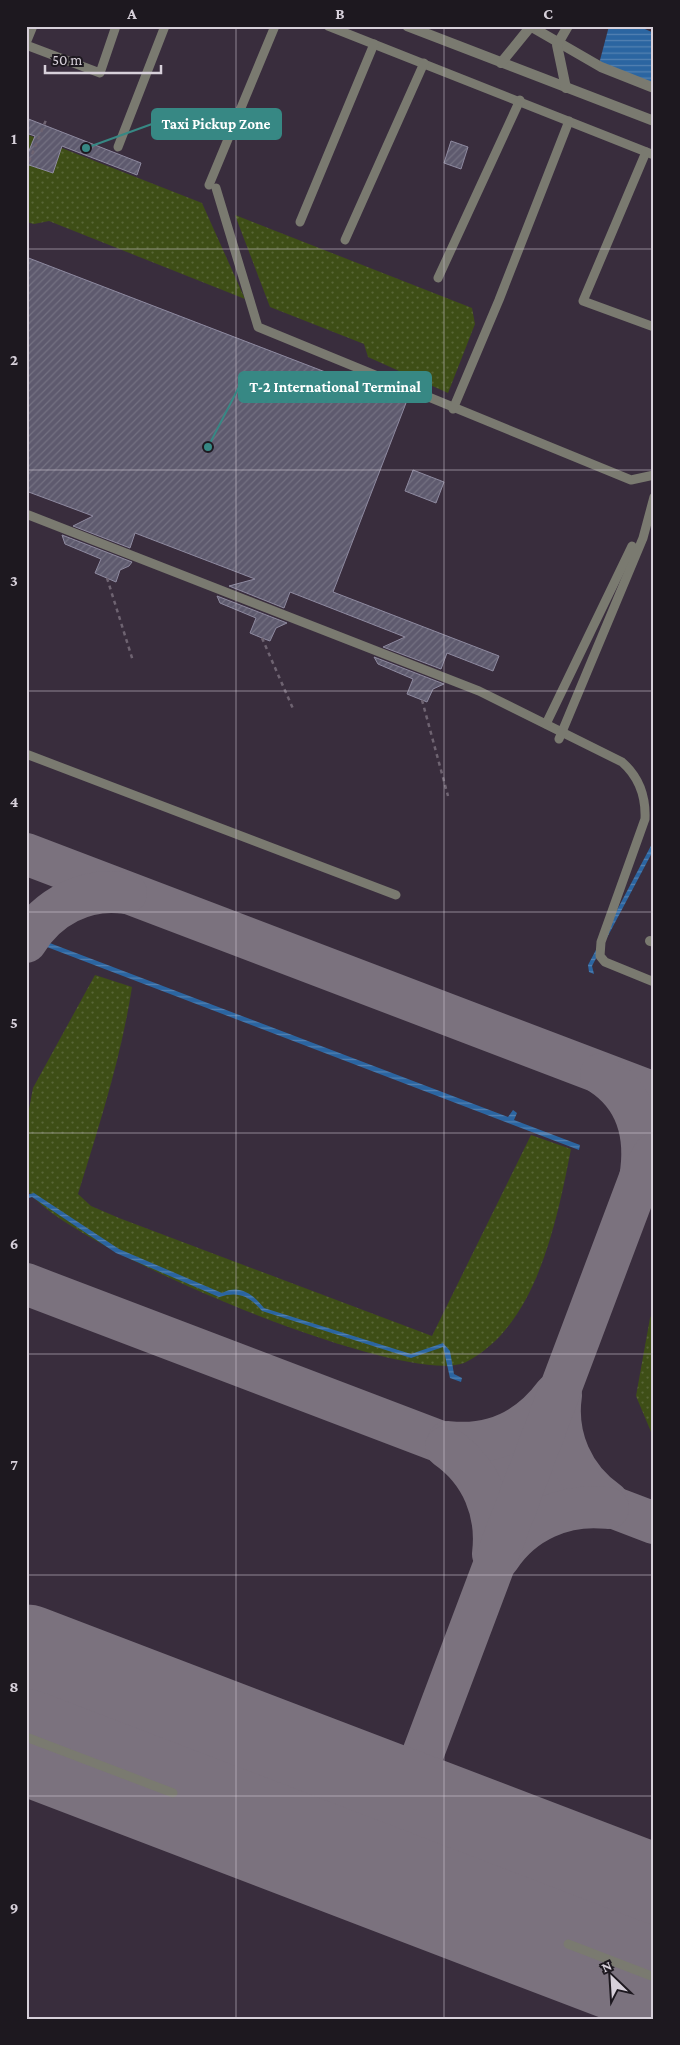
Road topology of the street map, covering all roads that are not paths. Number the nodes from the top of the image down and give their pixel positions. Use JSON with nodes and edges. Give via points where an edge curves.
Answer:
{"nodes":[{"id":1,"x":33,"y":26,"type":"edge"},
{"id":2,"x":116,"y":26,"type":"edge"},
{"id":3,"x":165,"y":26,"type":"edge"},
{"id":4,"x":275,"y":26,"type":"edge"},
{"id":5,"x":328,"y":26,"type":"edge"},
{"id":6,"x":407,"y":26,"type":"edge"},
{"id":7,"x":531,"y":26,"type":"edge"},
{"id":8,"x":568,"y":26,"type":"edge"},
{"id":9,"x":26,"y":44,"type":"edge"},
{"id":10,"x":374,"y":44,"type":"junction"},
{"id":11,"x":424,"y":63,"type":"junction"},
{"id":12,"x":501,"y":63,"type":"junction"},
{"id":13,"x":566,"y":88,"type":"junction"},
{"id":14,"x":654,"y":88,"type":"edge"},
{"id":15,"x":520,"y":100,"type":"junction"},
{"id":16,"x":569,"y":121,"type":"junction"},
{"id":17,"x":654,"y":121,"type":"edge"},
{"id":18,"x":118,"y":147,"type":"dead end"},
{"id":19,"x":650,"y":154,"type":"edge"},
{"id":20,"x":300,"y":222,"type":"dead end"},
{"id":21,"x":345,"y":240,"type":"dead end"},
{"id":22,"x":438,"y":278,"type":"dead end"},
{"id":23,"x":654,"y":327,"type":"edge"},
{"id":24,"x":453,"y":409,"type":"junction"},
{"id":25,"x":654,"y":475,"type":"edge"},
{"id":26,"x":654,"y":497,"type":"edge"},
{"id":27,"x":26,"y":514,"type":"edge"},
{"id":28,"x":632,"y":546,"type":"dead end"},
{"id":29,"x":546,"y":724,"type":"dead end"},
{"id":30,"x":561,"y":735,"type":"junction"},
{"id":31,"x":26,"y":754,"type":"edge"},
{"id":32,"x":396,"y":895,"type":"dead end"},
{"id":33,"x":654,"y":982,"type":"edge"},
{"id":34,"x":26,"y":1738,"type":"edge"},
{"id":35,"x":173,"y":1793,"type":"dead end"},
{"id":36,"x":568,"y":1944,"type":"dead end"},
{"id":37,"x":654,"y":1977,"type":"edge"}],
"edges":[{"from":1,"to":9,"type":"lane"},
{"from":2,"to":9,"type":"lane","via":[[100,73]]},
{"from":3,"to":18,"type":"lane"},
{"from":4,"to":24,"type":"lane","via":[[213,187],[258,327]]},
{"from":5,"to":10,"type":"lane"},
{"from":6,"to":12,"type":"street"},
{"from":7,"to":12,"type":"street","bridge":true},
{"from":7,"to":14,"type":"street","via":[[601,66]]},
{"from":8,"to":13,"type":"street","bridge":true,"via":[[557,45]]},
{"from":10,"to":11,"type":"lane"},
{"from":10,"to":20,"type":"lane"},
{"from":11,"to":15,"type":"lane"},
{"from":11,"to":21,"type":"lane"},
{"from":12,"to":13,"type":"street"},
{"from":13,"to":17,"type":"street"},
{"from":15,"to":16,"type":"lane"},
{"from":15,"to":22,"type":"lane"},
{"from":16,"to":19,"type":"lane"},
{"from":16,"to":24,"type":"lane"},
{"from":19,"to":23,"type":"lane","via":[[583,300]]},
{"from":24,"to":25,"type":"lane","via":[[631,480]]},
{"from":26,"to":30,"type":"lane","via":[[643,538]]},
{"from":27,"to":30,"type":"lane","via":[[478,691]]},
{"from":28,"to":29,"type":"lane"},
{"from":30,"to":33,"type":"lane","via":[[622,762],[640,786],[646,810],[643,830],[601,942],[600,956],[605,962]]},
{"from":31,"to":32,"type":"lane"},
{"from":34,"to":35,"type":"lane"},
{"from":36,"to":37,"type":"lane"}]}
